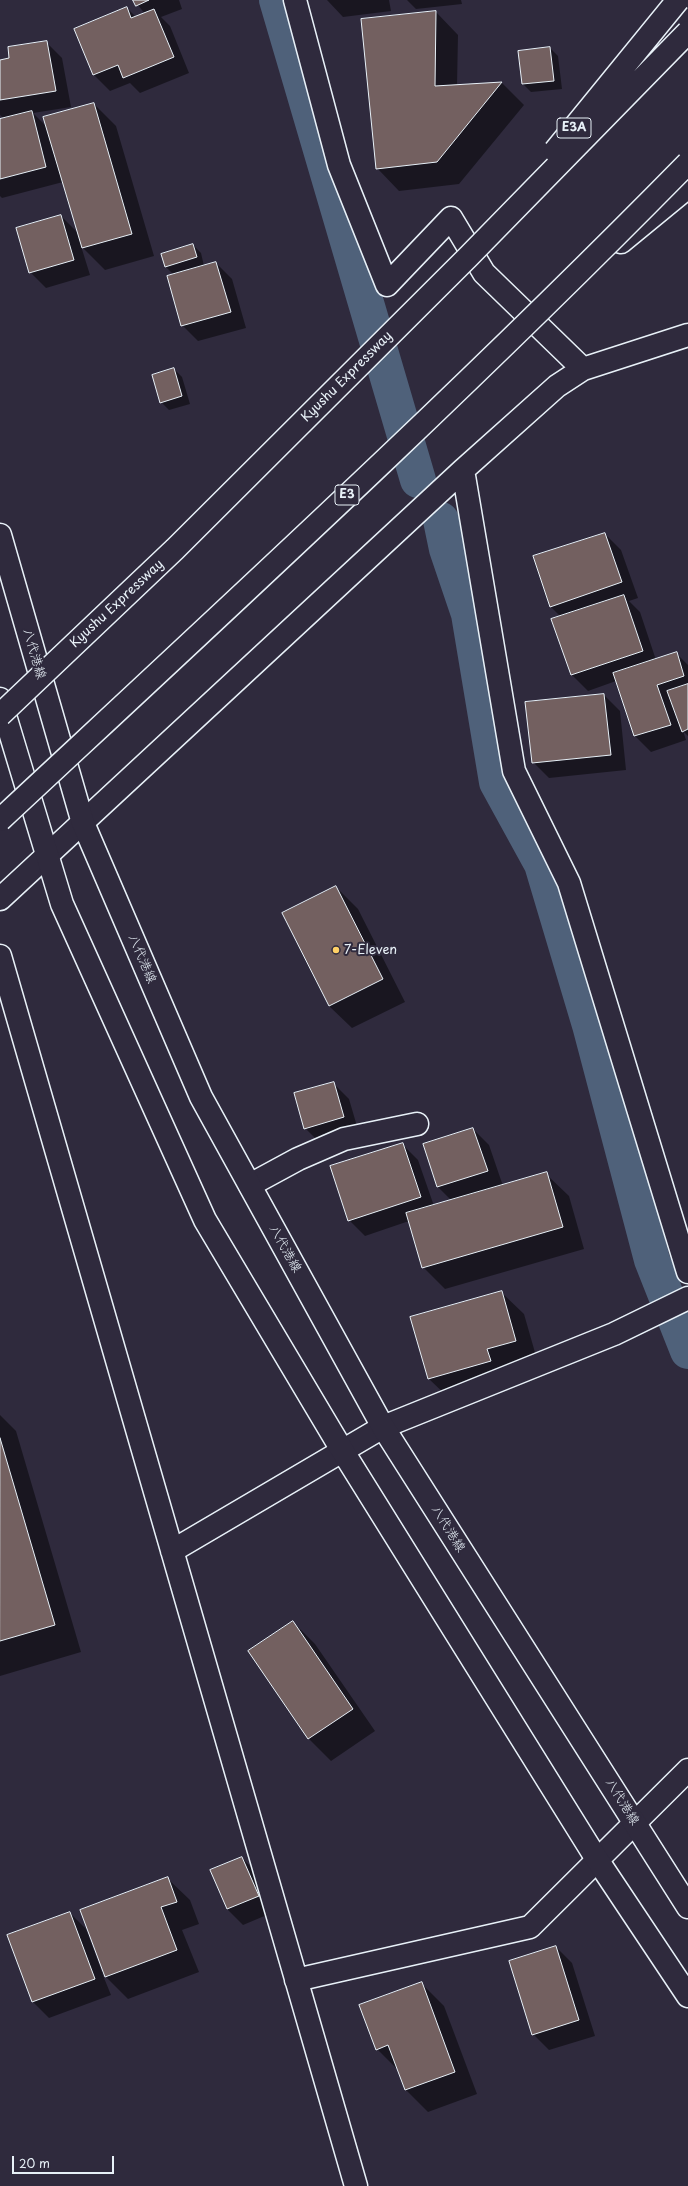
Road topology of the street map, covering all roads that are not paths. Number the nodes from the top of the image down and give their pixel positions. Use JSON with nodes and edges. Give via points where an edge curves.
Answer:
{"nodes":[{"id":1,"x":295,"y":0,"type":"edge"},
{"id":2,"x":678,"y":0,"type":"edge"},
{"id":3,"x":688,"y":32,"type":"edge"},
{"id":4,"x":688,"y":163,"type":"edge"},
{"id":5,"x":688,"y":187,"type":"edge"},
{"id":6,"x":469,"y":256,"type":"junction"},
{"id":7,"x":568,"y":286,"type":"junction"},
{"id":8,"x":688,"y":335,"type":"edge"},
{"id":9,"x":583,"y":369,"type":"junction"},
{"id":10,"x":463,"y":470,"type":"junction"},
{"id":11,"x":0,"y":535,"type":"edge"},
{"id":12,"x":0,"y":698,"type":"edge"},
{"id":13,"x":0,"y":715,"type":"edge"},
{"id":14,"x":0,"y":820,"type":"edge"},
{"id":15,"x":83,"y":823,"type":"junction"},
{"id":16,"x":47,"y":856,"type":"junction"},
{"id":17,"x":0,"y":899,"type":"edge"},
{"id":18,"x":0,"y":956,"type":"edge"},
{"id":19,"x":417,"y":1124,"type":"dead end"},
{"id":20,"x":250,"y":1185,"type":"junction"},
{"id":21,"x":688,"y":1272,"type":"edge"},
{"id":22,"x":688,"y":1298,"type":"edge"},
{"id":23,"x":383,"y":1427,"type":"junction"},
{"id":24,"x":342,"y":1450,"type":"junction"},
{"id":25,"x":172,"y":1551,"type":"junction"},
{"id":26,"x":688,"y":1770,"type":"edge"},
{"id":27,"x":635,"y":1823,"type":"junction"},
{"id":28,"x":598,"y":1861,"type":"junction"},
{"id":29,"x":688,"y":1907,"type":"edge"},
{"id":30,"x":296,"y":1980,"type":"junction"},
{"id":31,"x":688,"y":1996,"type":"edge"},
{"id":32,"x":356,"y":2186,"type":"edge"}],
"edges":[{"from":1,"to":9,"type":"main road","via":[[340,165],[387,285],[451,218],[484,273]]},
{"from":2,"to":6,"type":"main road","number":"E3A","bridge":true},
{"from":3,"to":6,"type":"main road","name":"Kyushu Expressway","bridge":true},
{"from":4,"to":7,"type":"main road","number":"E3","bridge":true},
{"from":5,"to":7,"type":"main road"},
{"from":6,"to":13,"type":"main road","name":"Kyushu Expressway","bridge":true,"via":[[175,549]]},
{"from":7,"to":14,"type":"main road","number":"E3","bridge":true},
{"from":8,"to":9,"type":"main road"},
{"from":9,"to":10,"type":"main road","via":[[557,386]]},
{"from":10,"to":15,"type":"main road"},
{"from":10,"to":21,"type":"main road","via":[[514,770],[569,883]]},
{"from":11,"to":15,"type":"main road","name":"八代港線"},
{"from":12,"to":16,"type":"main road"},
{"from":15,"to":16,"type":"main road"},
{"from":15,"to":20,"type":"main road","name":"八代港線","via":[[202,1097]]},
{"from":16,"to":17,"type":"main road"},
{"from":16,"to":24,"type":"main road","via":[[62,904],[205,1220]]},
{"from":18,"to":25,"type":"main road"},
{"from":19,"to":20,"type":"main road","via":[[344,1139],[298,1159]]},
{"from":20,"to":23,"type":"main road","name":"八代港線"},
{"from":22,"to":23,"type":"main road","via":[[614,1334]]},
{"from":23,"to":24,"type":"main road"},
{"from":23,"to":27,"type":"main road","name":"八代港線"},
{"from":24,"to":25,"type":"main road"},
{"from":24,"to":28,"type":"main road"},
{"from":25,"to":30,"type":"main road"},
{"from":26,"to":27,"type":"main road"},
{"from":27,"to":28,"type":"main road"},
{"from":27,"to":29,"type":"main road","name":"八代港線"},
{"from":28,"to":30,"type":"main road","via":[[530,1927]]},
{"from":28,"to":31,"type":"main road"},
{"from":30,"to":32,"type":"main road"}]}
